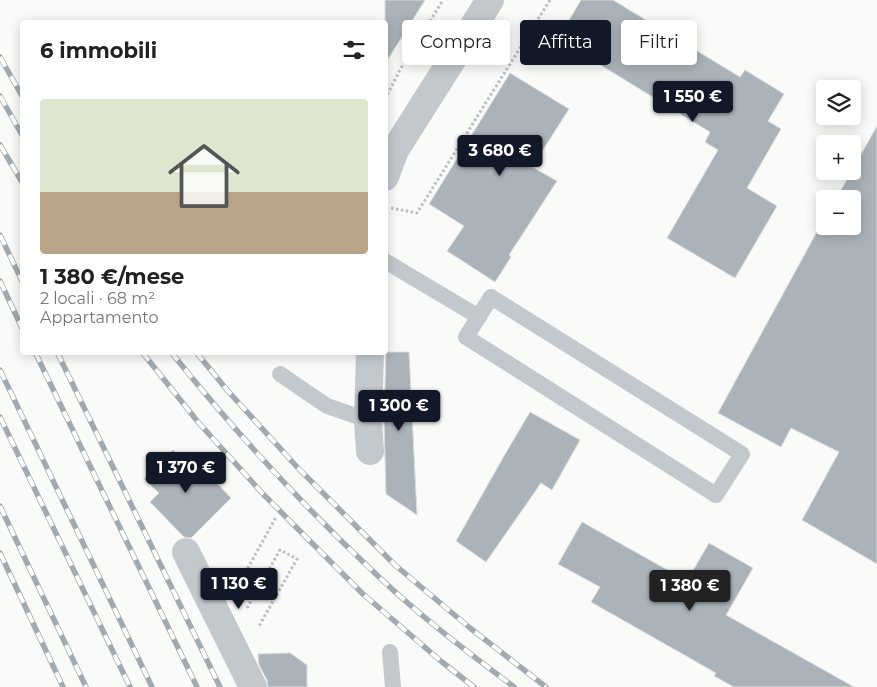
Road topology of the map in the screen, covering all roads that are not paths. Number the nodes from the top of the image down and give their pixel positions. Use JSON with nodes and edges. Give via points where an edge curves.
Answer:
{"nodes":[{"id":1,"x":490,"y":0,"type":"edge"},
{"id":2,"x":390,"y":148,"type":"edge"},
{"id":3,"x":388,"y":262,"type":"edge"},
{"id":4,"x":479,"y":317,"type":"junction"},
{"id":5,"x":370,"y":355,"type":"edge"},
{"id":6,"x":280,"y":374,"type":"dead end"},
{"id":7,"x":368,"y":420,"type":"junction"},
{"id":8,"x":370,"y":451,"type":"dead end"},
{"id":9,"x":186,"y":552,"type":"dead end"},
{"id":10,"x":390,"y":652,"type":"dead end"},
{"id":11,"x":253,"y":687,"type":"edge"},
{"id":12,"x":393,"y":687,"type":"edge"}],
"edges":[{"from":1,"to":2,"type":"street"},
{"from":3,"to":4,"type":"lane"},
{"from":4,"to":4,"type":"lane","via":[[466,337],[716,495],[742,454],[491,297]]},
{"from":5,"to":7,"type":"street"},
{"from":6,"to":7,"type":"lane","via":[[328,406]]},
{"from":7,"to":8,"type":"street"},
{"from":9,"to":11,"type":"street"},
{"from":10,"to":12,"type":"lane"}]}
